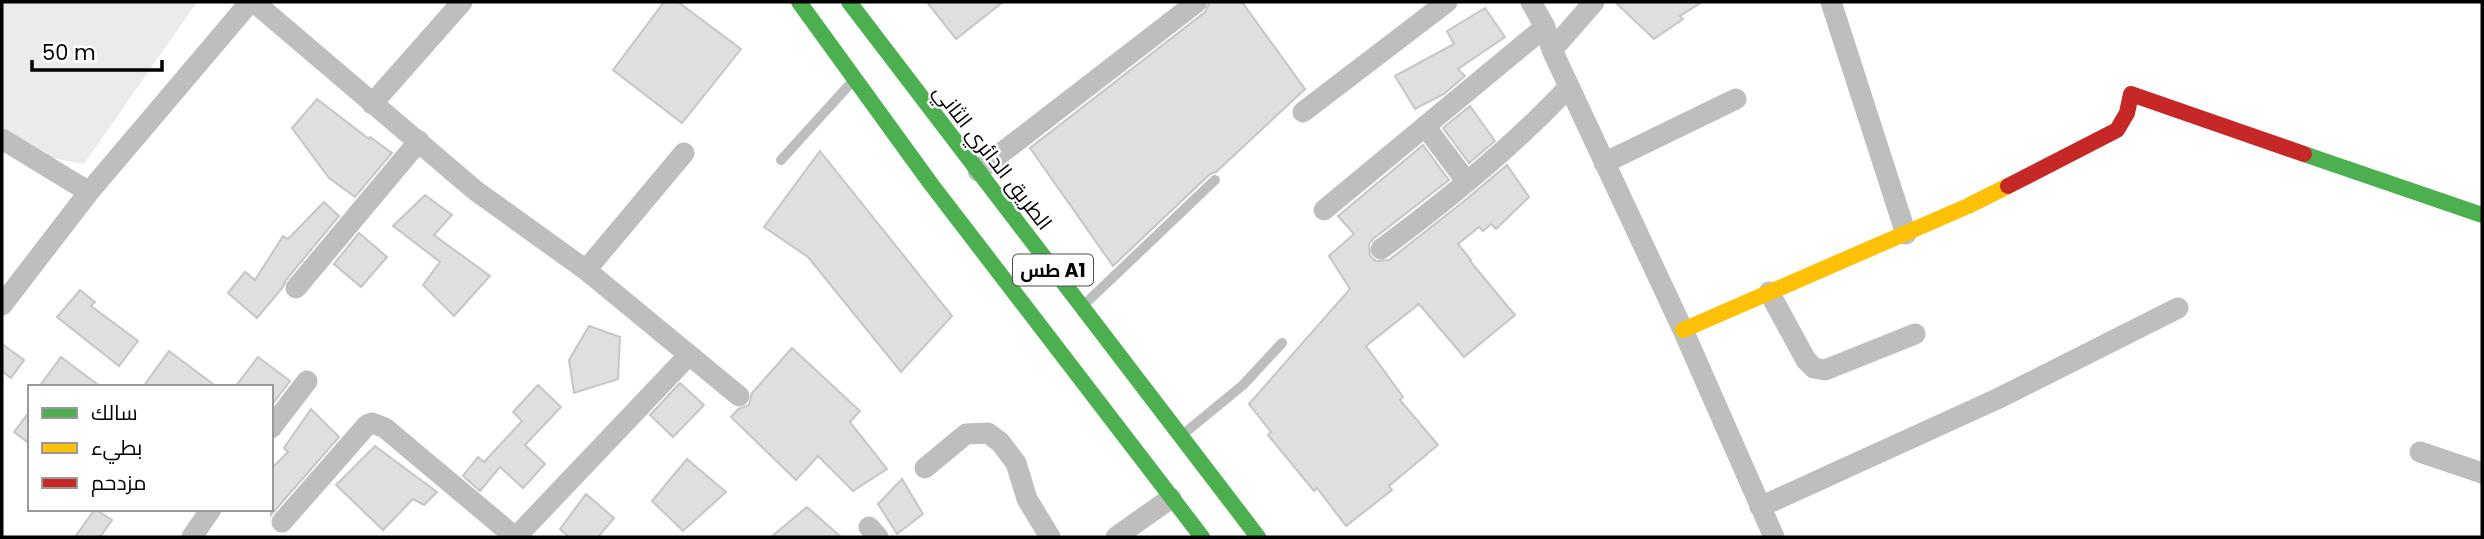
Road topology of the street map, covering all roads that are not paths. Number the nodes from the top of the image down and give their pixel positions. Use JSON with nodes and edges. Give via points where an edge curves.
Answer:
{"nodes":[{"id":1,"x":252,"y":2,"type":"edge"},
{"id":2,"x":462,"y":2,"type":"edge"},
{"id":3,"x":799,"y":2,"type":"edge"},
{"id":4,"x":849,"y":2,"type":"edge"},
{"id":5,"x":1197,"y":2,"type":"edge"},
{"id":6,"x":1447,"y":2,"type":"edge"},
{"id":7,"x":1531,"y":2,"type":"edge"},
{"id":8,"x":1594,"y":2,"type":"edge"},
{"id":9,"x":1831,"y":2,"type":"edge"},
{"id":10,"x":1545,"y":27,"type":"junction"},
{"id":11,"x":1552,"y":50,"type":"junction"},
{"id":12,"x":892,"y":61,"type":"junction"},
{"id":13,"x":854,"y":79,"type":"junction"},
{"id":14,"x":1569,"y":87,"type":"junction"},
{"id":15,"x":1736,"y":99,"type":"dead end"},
{"id":16,"x":372,"y":104,"type":"junction"},
{"id":17,"x":1303,"y":112,"type":"dead end"},
{"id":18,"x":1424,"y":126,"type":"junction"},
{"id":19,"x":2,"y":139,"type":"edge"},
{"id":20,"x":419,"y":141,"type":"junction"},
{"id":21,"x":684,"y":153,"type":"dead end"},
{"id":22,"x":781,"y":160,"type":"dead end"},
{"id":23,"x":1604,"y":163,"type":"junction"},
{"id":24,"x":978,"y":171,"type":"junction"},
{"id":25,"x":1215,"y":180,"type":"dead end"},
{"id":26,"x":1467,"y":181,"type":"junction"},
{"id":27,"x":89,"y":192,"type":"junction"},
{"id":28,"x":1324,"y":210,"type":"dead end"},
{"id":29,"x":2482,"y":215,"type":"edge"},
{"id":30,"x":1906,"y":234,"type":"junction"},
{"id":31,"x":1381,"y":249,"type":"dead end"},
{"id":32,"x":586,"y":270,"type":"junction"},
{"id":33,"x":296,"y":288,"type":"dead end"},
{"id":34,"x":1769,"y":292,"type":"junction"},
{"id":35,"x":2,"y":305,"type":"edge"},
{"id":36,"x":1082,"y":307,"type":"junction"},
{"id":37,"x":2178,"y":308,"type":"dead end"},
{"id":38,"x":1683,"y":330,"type":"junction"},
{"id":39,"x":1915,"y":334,"type":"dead end"},
{"id":40,"x":1282,"y":343,"type":"dead end"},
{"id":41,"x":688,"y":356,"type":"junction"},
{"id":42,"x":307,"y":381,"type":"dead end"},
{"id":43,"x":738,"y":396,"type":"dead end"},
{"id":44,"x":273,"y":425,"type":"edge"},
{"id":45,"x":1181,"y":436,"type":"junction"},
{"id":46,"x":2420,"y":452,"type":"dead end"},
{"id":47,"x":925,"y":468,"type":"dead end"},
{"id":48,"x":2482,"y":473,"type":"edge"},
{"id":49,"x":1171,"y":498,"type":"junction"},
{"id":50,"x":1760,"y":507,"type":"junction"},
{"id":51,"x":210,"y":511,"type":"edge"},
{"id":52,"x":282,"y":522,"type":"dead end"},
{"id":53,"x":192,"y":537,"type":"edge"},
{"id":54,"x":516,"y":537,"type":"edge"},
{"id":55,"x":1050,"y":537,"type":"edge"},
{"id":56,"x":1116,"y":537,"type":"edge"},
{"id":57,"x":1202,"y":537,"type":"edge"},
{"id":58,"x":1258,"y":537,"type":"edge"},
{"id":59,"x":1774,"y":537,"type":"edge"}],
"edges":[{"from":1,"to":16,"type":"street"},
{"from":1,"to":27,"type":"street"},
{"from":2,"to":16,"type":"street"},
{"from":3,"to":13,"type":"main road","number":"طس A1"},
{"from":4,"to":12,"type":"main road","name":"الطريق الدائري الثاني","number":"طس A1"},
{"from":5,"to":24,"type":"street"},
{"from":6,"to":17,"type":"street"},
{"from":7,"to":10,"type":"street"},
{"from":8,"to":11,"type":"street"},
{"from":9,"to":30,"type":"street"},
{"from":10,"to":11,"type":"street"},
{"from":10,"to":18,"type":"street"},
{"from":11,"to":14,"type":"street"},
{"from":12,"to":13,"type":"main road","via":[[868,60]]},
{"from":12,"to":24,"type":"main road","name":"الطريق الدائري الثاني","number":"طس A1"},
{"from":13,"to":22,"type":"lane"},
{"from":13,"to":49,"type":"main road","number":"طس A1"},
{"from":14,"to":23,"type":"street"},
{"from":14,"to":26,"type":"street"},
{"from":15,"to":23,"type":"street"},
{"from":16,"to":20,"type":"street"},
{"from":18,"to":26,"type":"street"},
{"from":18,"to":28,"type":"street"},
{"from":19,"to":27,"type":"street"},
{"from":20,"to":32,"type":"street","via":[[477,191]]},
{"from":20,"to":33,"type":"street"},
{"from":21,"to":32,"type":"street"},
{"from":23,"to":38,"type":"street"},
{"from":24,"to":36,"type":"main road","name":"الطريق الدائري الثاني","number":"طس A1"},
{"from":25,"to":36,"type":"lane"},
{"from":26,"to":31,"type":"street"},
{"from":27,"to":35,"type":"street"},
{"from":29,"to":30,"type":"main road","via":[[2131,94],[2125,121],[2117,130]]},
{"from":30,"to":34,"type":"main road"},
{"from":32,"to":41,"type":"street"},
{"from":34,"to":38,"type":"main road"},
{"from":34,"to":39,"type":"street","via":[[1814,368],[1825,370]]},
{"from":36,"to":45,"type":"main road","name":"الطريق الدائري الثاني","number":"طس A1"},
{"from":37,"to":50,"type":"street","via":[[1997,399]]},
{"from":38,"to":50,"type":"street"},
{"from":40,"to":45,"type":"lane","via":[[1243,385]]},
{"from":41,"to":43,"type":"street"},
{"from":41,"to":54,"type":"street"},
{"from":42,"to":44,"type":"street"},
{"from":45,"to":58,"type":"main road","name":"الطريق الدائري الثاني","number":"طس A1"},
{"from":46,"to":48,"type":"street"},
{"from":47,"to":55,"type":"street","via":[[966,434],[988,433],[1016,463],[1027,499]]},
{"from":49,"to":56,"type":"street"},
{"from":49,"to":57,"type":"main road","number":"طس A1"},
{"from":50,"to":59,"type":"street"},
{"from":51,"to":53,"type":"street"},
{"from":52,"to":54,"type":"street","via":[[372,423],[385,428]]}]}
